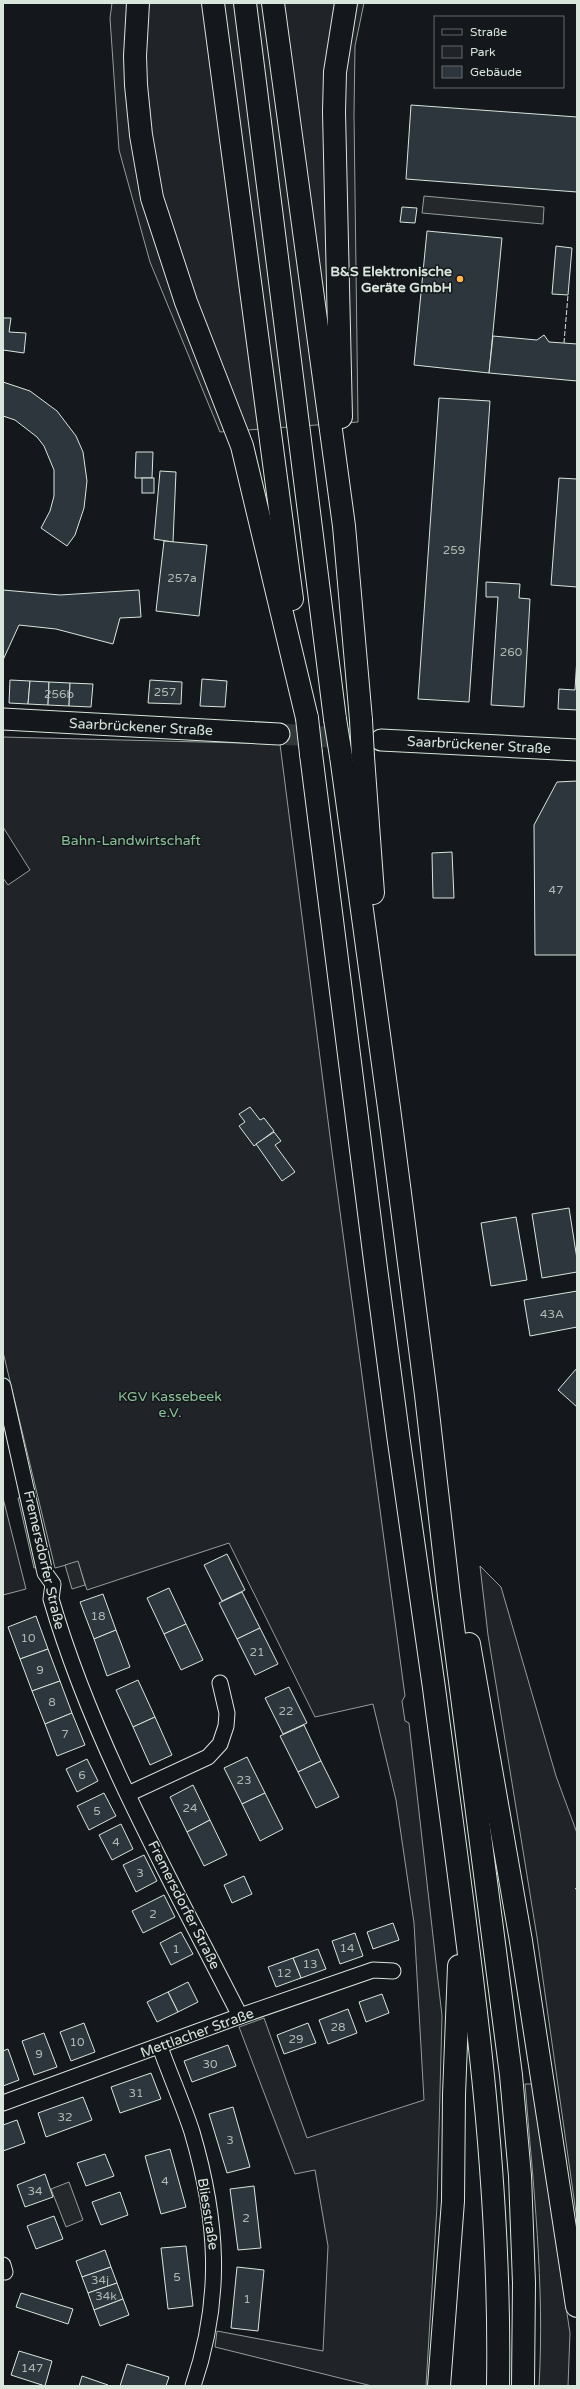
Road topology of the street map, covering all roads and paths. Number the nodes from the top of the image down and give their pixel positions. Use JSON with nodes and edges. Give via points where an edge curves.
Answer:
{"nodes":[{"id":1,"x":138,"y":3,"type":"edge"},
{"id":2,"x":213,"y":3,"type":"edge"},
{"id":3,"x":245,"y":3,"type":"edge"},
{"id":4,"x":273,"y":3,"type":"edge"},
{"id":5,"x":346,"y":3,"type":"edge"},
{"id":6,"x":344,"y":526,"type":"junction"},
{"id":7,"x":307,"y":718,"type":"junction"},
{"id":8,"x":3,"y":719,"type":"edge"},
{"id":9,"x":280,"y":734,"type":"tunnel mouth"},
{"id":10,"x":381,"y":740,"type":"tunnel mouth"},
{"id":11,"x":577,"y":750,"type":"edge"},
{"id":12,"x":389,"y":1108,"type":"junction"},
{"id":13,"x":3,"y":1386,"type":"edge"},
{"id":14,"x":443,"y":1536,"type":"junction"},
{"id":15,"x":220,"y":1683,"type":"dead end"},
{"id":16,"x":128,"y":1794,"type":"junction"},
{"id":17,"x":462,"y":1905,"type":"junction"},
{"id":18,"x":393,"y":1971,"type":"dead end"},
{"id":19,"x":240,"y":2016,"type":"junction"},
{"id":20,"x":160,"y":2047,"type":"junction"},
{"id":21,"x":3,"y":2103,"type":"edge"},
{"id":22,"x":577,"y":2306,"type":"edge"},
{"id":23,"x":193,"y":2386,"type":"edge"},
{"id":24,"x":439,"y":2386,"type":"edge"},
{"id":25,"x":498,"y":2386,"type":"edge"},
{"id":26,"x":523,"y":2386,"type":"edge"}],
"edges":[{"from":1,"to":7,"type":"highway","via":[[136,86],[152,198],[186,302],[242,446]]},
{"from":2,"to":7,"type":"highway"},
{"from":3,"to":12,"type":"highway","bridge":true,"via":[[336,719]]},
{"from":4,"to":6,"type":"highway"},
{"from":5,"to":6,"type":"highway","via":[[335,72],[334,112]]},
{"from":6,"to":12,"type":"highway","bridge":true},
{"from":7,"to":17,"type":"highway","bridge":true,"via":[[387,1350]]},
{"from":8,"to":9,"type":"street","name":"Saarbrückener Straße"},
{"from":10,"to":11,"type":"street","name":"Saarbrückener Straße"},
{"from":12,"to":14,"type":"highway"},
{"from":13,"to":16,"type":"street","name":"Fremersdorfer Straße","via":[[45,1573],[53,1584],[51,1599],[87,1702]]},
{"from":14,"to":22,"type":"highway","via":[[465,1616],[521,1941]]},
{"from":14,"to":26,"type":"highway","via":[[511,2075],[520,2176],[524,2282]]},
{"from":15,"to":16,"type":"street","via":[[227,1713],[220,1744],[208,1757]]},
{"from":16,"to":19,"type":"street","name":"Fremersdorfer Straße"},
{"from":17,"to":24,"type":"highway","via":[[454,2095],[453,2201]]},
{"from":17,"to":25,"type":"highway","via":[[484,2079],[493,2178],[499,2283]]},
{"from":18,"to":19,"type":"street","name":"Mettlacher Straße","via":[[373,1970]]},
{"from":19,"to":20,"type":"street","name":"Mettlacher Straße"},
{"from":20,"to":21,"type":"street","name":"Mettlacher Straße"},
{"from":20,"to":23,"type":"street","name":"Bliesstraße","via":[[192,2132],[210,2208],[215,2255],[213,2295]]}]}
